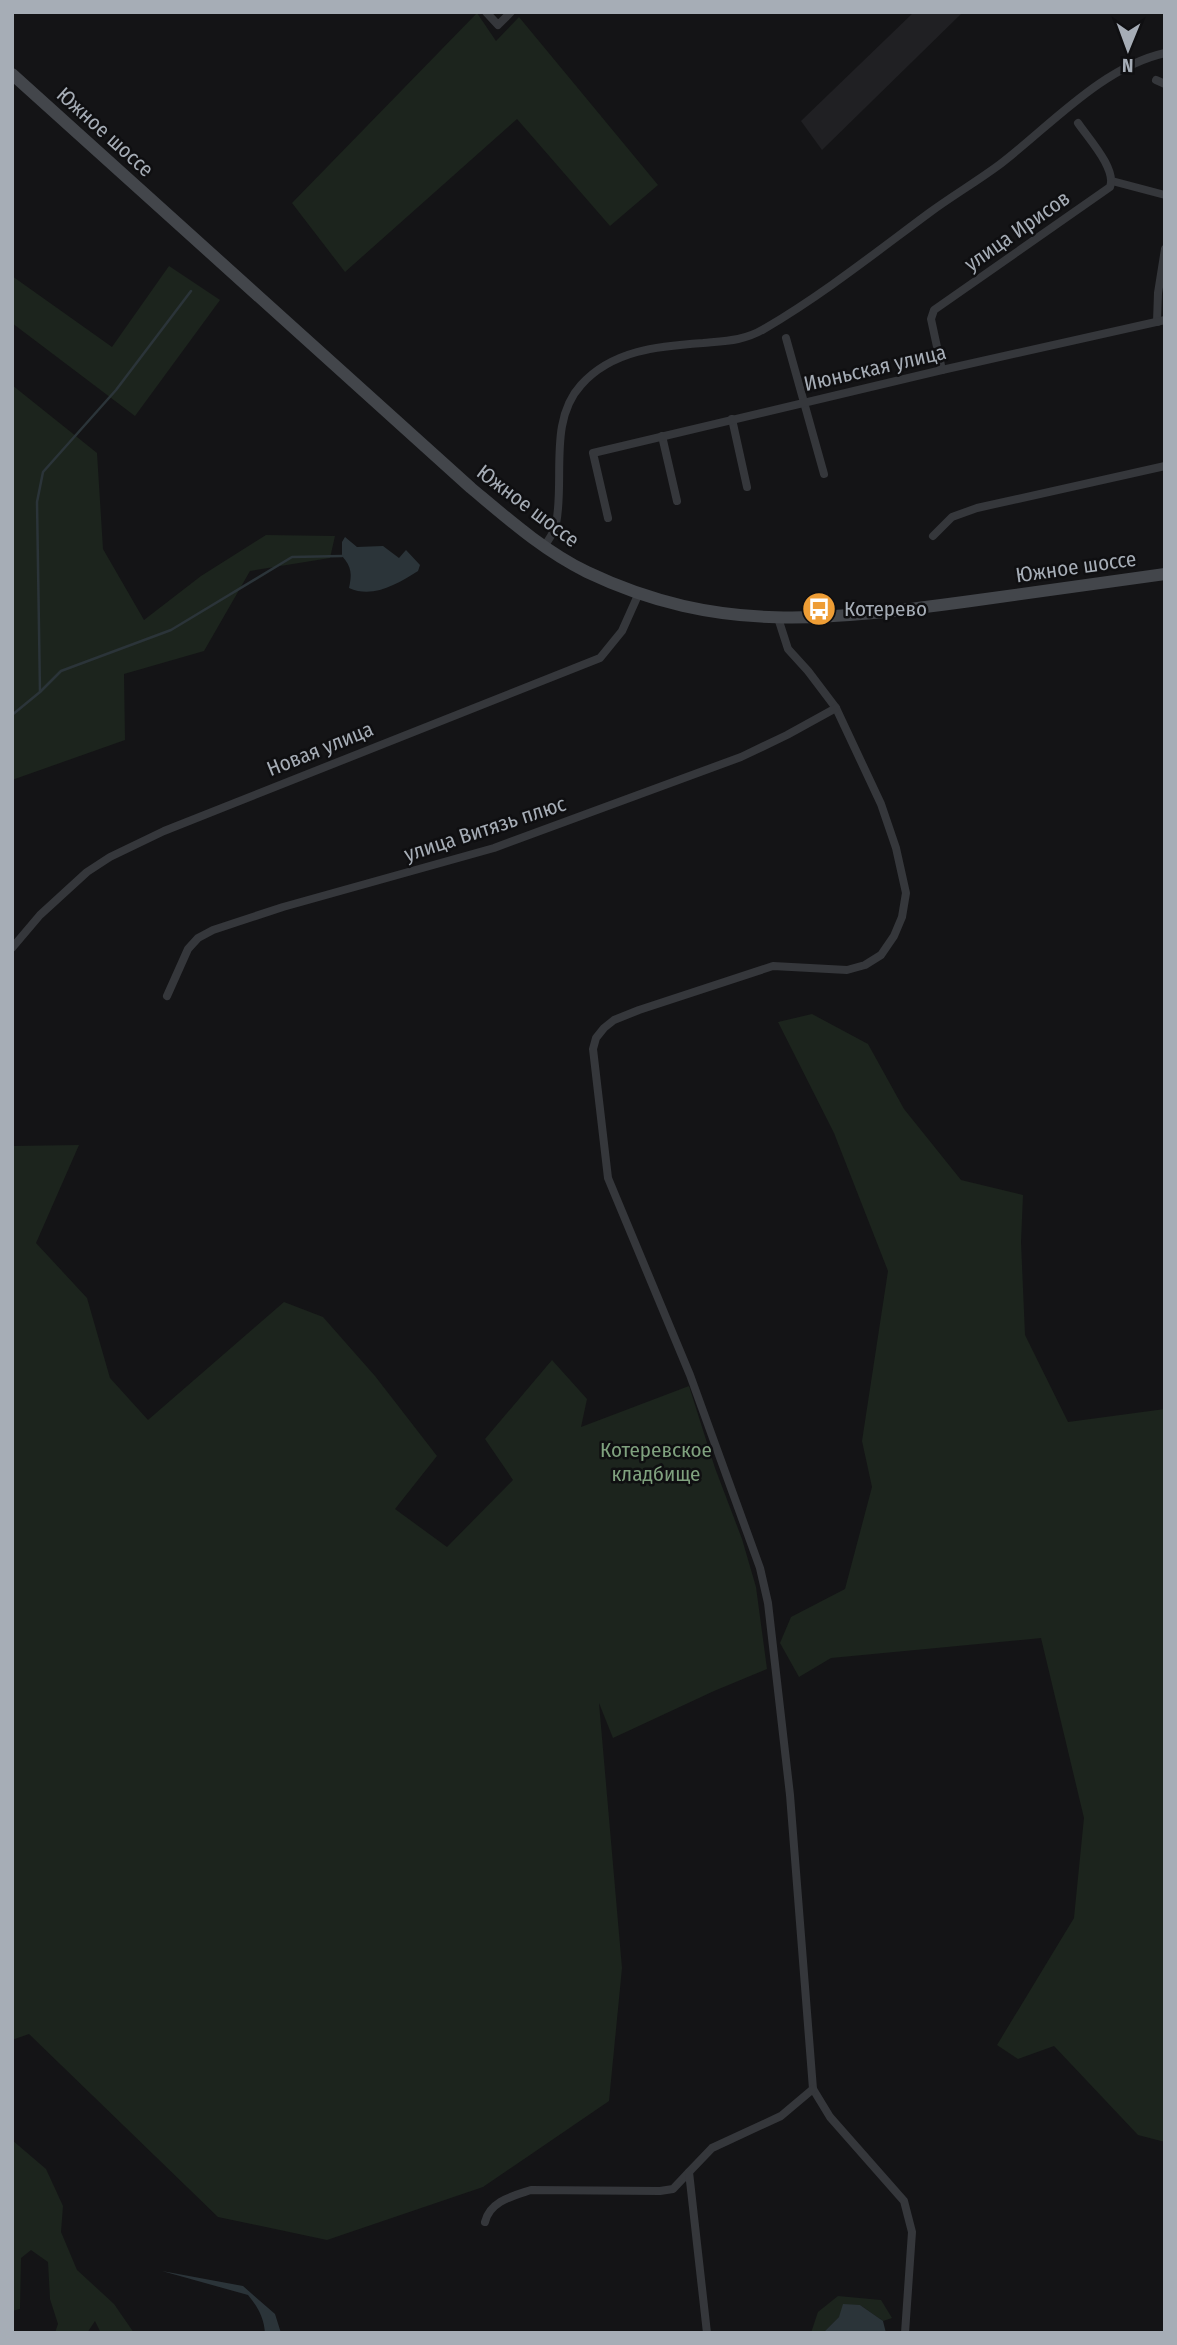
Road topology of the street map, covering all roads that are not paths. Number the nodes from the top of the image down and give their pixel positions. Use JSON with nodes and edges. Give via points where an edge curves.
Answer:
{"nodes":[{"id":1,"x":486,"y":12,"type":"edge"},
{"id":2,"x":511,"y":12,"type":"edge"},
{"id":3,"x":1165,"y":53,"type":"edge"},
{"id":4,"x":12,"y":74,"type":"edge"},
{"id":5,"x":1078,"y":123,"type":"dead end"},
{"id":6,"x":1112,"y":181,"type":"junction"},
{"id":7,"x":1165,"y":195,"type":"edge"},
{"id":8,"x":1165,"y":249,"type":"edge"},
{"id":9,"x":1161,"y":321,"type":"edge"},
{"id":10,"x":786,"y":338,"type":"dead end"},
{"id":11,"x":942,"y":370,"type":"junction"},
{"id":12,"x":804,"y":402,"type":"junction"},
{"id":13,"x":732,"y":419,"type":"junction"},
{"id":14,"x":662,"y":436,"type":"junction"},
{"id":15,"x":1165,"y":466,"type":"edge"},
{"id":16,"x":824,"y":474,"type":"dead end"},
{"id":17,"x":747,"y":487,"type":"dead end"},
{"id":18,"x":677,"y":501,"type":"dead end"},
{"id":19,"x":608,"y":518,"type":"dead end"},
{"id":20,"x":933,"y":536,"type":"dead end"},
{"id":21,"x":544,"y":547,"type":"junction"},
{"id":22,"x":1165,"y":574,"type":"edge"},
{"id":23,"x":639,"y":593,"type":"junction"},
{"id":24,"x":778,"y":618,"type":"junction"},
{"id":25,"x":836,"y":708,"type":"junction"},
{"id":26,"x":12,"y":947,"type":"edge"},
{"id":27,"x":167,"y":996,"type":"dead end"},
{"id":28,"x":813,"y":2089,"type":"junction"},
{"id":29,"x":689,"y":2172,"type":"junction"},
{"id":30,"x":485,"y":2222,"type":"dead end"},
{"id":31,"x":707,"y":2333,"type":"edge"},
{"id":32,"x":905,"y":2333,"type":"edge"}],
"edges":[{"from":1,"to":2,"type":"street","via":[[498,25]]},
{"from":3,"to":21,"type":"street","via":[[1130,65],[829,287],[748,338],[654,347],[610,362],[594,373],[580,385],[565,411],[556,525]]},
{"from":4,"to":21,"type":"main road","name":"Южное шоссе","via":[[471,488]]},
{"from":5,"to":6,"type":"street","via":[[1110,169]]},
{"from":6,"to":7,"type":"street"},
{"from":6,"to":11,"type":"street","name":"улица Ирисов","via":[[1110,187],[934,310],[931,319]]},
{"from":8,"to":9,"type":"street","via":[[1158,293]]},
{"from":9,"to":11,"type":"street","name":"Июньская улица"},
{"from":10,"to":12,"type":"street"},
{"from":11,"to":12,"type":"street","name":"Июньская улица"},
{"from":12,"to":13,"type":"street","name":"Июньская улица"},
{"from":12,"to":16,"type":"street"},
{"from":13,"to":14,"type":"street","name":"Июньская улица"},
{"from":13,"to":17,"type":"street"},
{"from":14,"to":18,"type":"street"},
{"from":14,"to":19,"type":"street","name":"Июньская улица","via":[[593,453]]},
{"from":15,"to":20,"type":"street","via":[[977,508],[952,517]]},
{"from":21,"to":23,"type":"main road","name":"Южное шоссе"},
{"from":22,"to":24,"type":"main road","name":"Южное шоссе","via":[[886,612]]},
{"from":23,"to":24,"type":"main road","name":"Южное шоссе","via":[[705,611]]},
{"from":23,"to":26,"type":"street","name":"Новая улица","via":[[622,631],[600,658],[164,831],[87,872]]},
{"from":24,"to":25,"type":"street","via":[[788,649]]},
{"from":25,"to":27,"type":"street","name":"улица Витязь плюс","via":[[741,757],[519,839],[213,930],[188,950]]},
{"from":25,"to":28,"type":"street","via":[[881,804],[906,893],[902,917],[881,955],[847,970],[773,966],[614,1020],[596,1038],[593,1049],[608,1178],[690,1375],[768,1603],[790,1796]]},
{"from":28,"to":29,"type":"street","via":[[781,2116],[712,2148]]},
{"from":28,"to":32,"type":"street","via":[[830,2117],[904,2201],[912,2232]]},
{"from":29,"to":30,"type":"street","via":[[673,2189],[660,2191],[531,2190],[493,2206]]},
{"from":29,"to":31,"type":"street"}]}
